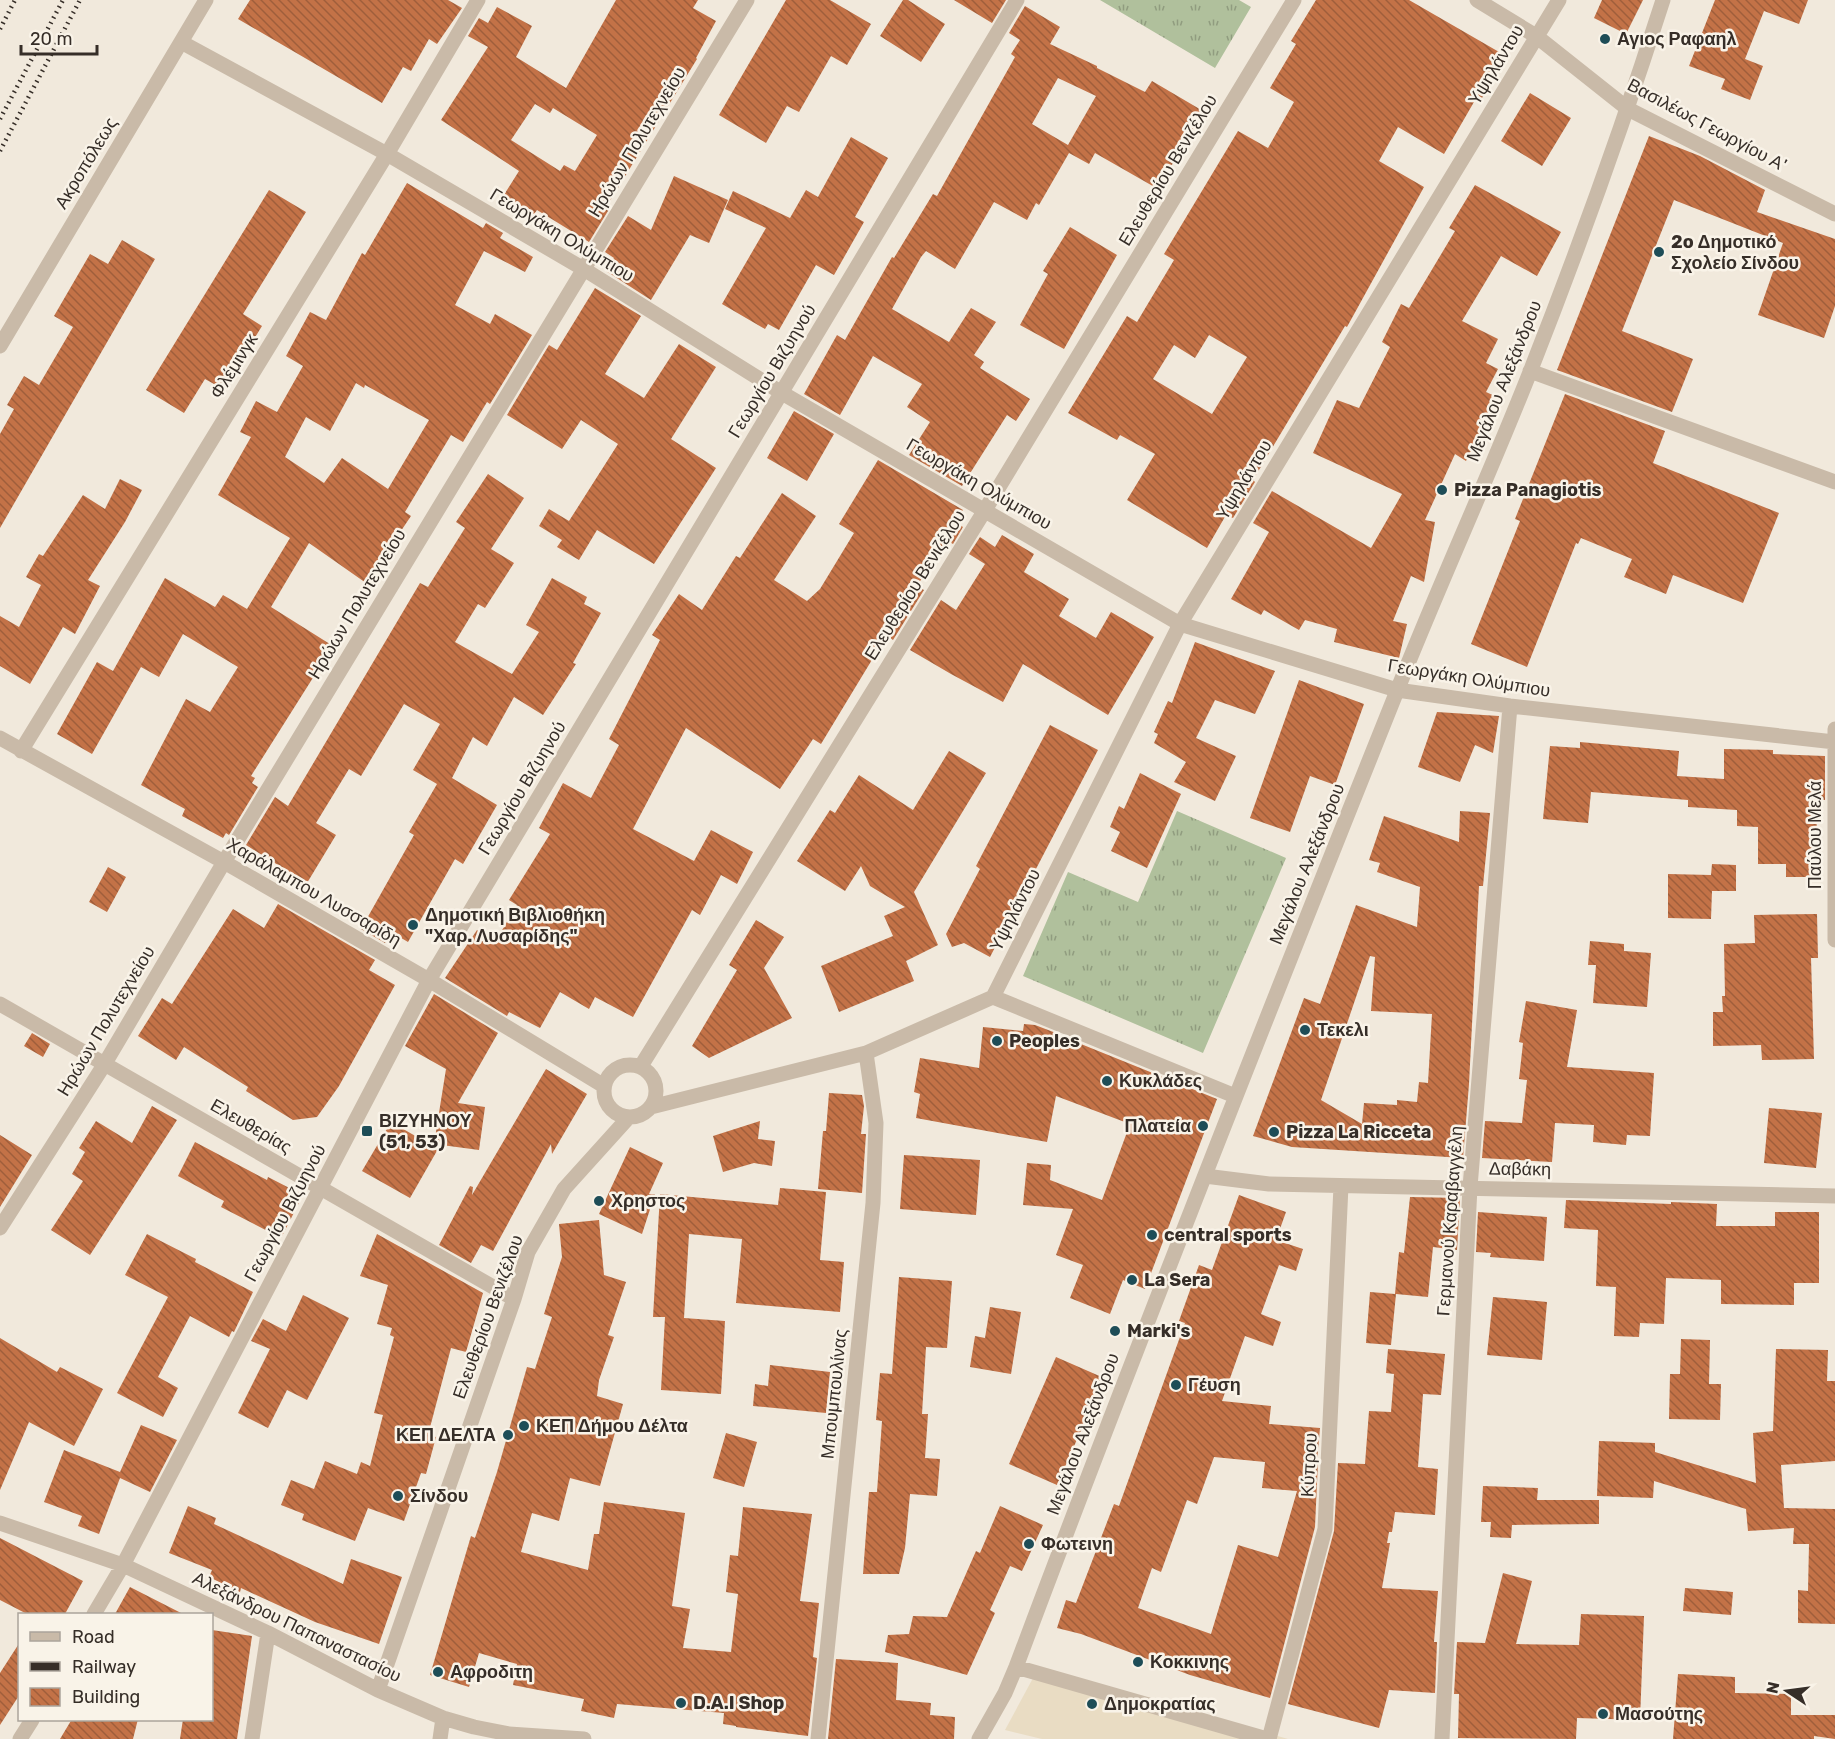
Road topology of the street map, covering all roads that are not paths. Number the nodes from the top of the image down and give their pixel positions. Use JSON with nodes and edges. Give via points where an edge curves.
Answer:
{"nodes":[{"id":1,"x":206,"y":0,"type":"edge"},
{"id":2,"x":478,"y":0,"type":"edge"},
{"id":3,"x":747,"y":0,"type":"edge"},
{"id":4,"x":1017,"y":0,"type":"edge"},
{"id":5,"x":1294,"y":0,"type":"edge"},
{"id":6,"x":1477,"y":0,"type":"edge"},
{"id":7,"x":1559,"y":0,"type":"edge"},
{"id":8,"x":1663,"y":0,"type":"edge"},
{"id":9,"x":1536,"y":36,"type":"junction"},
{"id":10,"x":181,"y":42,"type":"junction"},
{"id":11,"x":1628,"y":108,"type":"junction"},
{"id":12,"x":387,"y":154,"type":"junction"},
{"id":13,"x":1835,"y":214,"type":"edge"},
{"id":14,"x":582,"y":268,"type":"junction"},
{"id":15,"x":0,"y":346,"type":"edge"},
{"id":16,"x":1530,"y":371,"type":"junction"},
{"id":17,"x":782,"y":393,"type":"junction"},
{"id":18,"x":1835,"y":482,"type":"edge"},
{"id":19,"x":985,"y":510,"type":"junction"},
{"id":20,"x":1180,"y":624,"type":"junction"},
{"id":21,"x":1397,"y":690,"type":"junction"},
{"id":22,"x":1510,"y":706,"type":"junction"},
{"id":23,"x":0,"y":738,"type":"edge"},
{"id":24,"x":1834,"y":738,"type":"edge"},
{"id":25,"x":21,"y":751,"type":"junction"},
{"id":26,"x":224,"y":862,"type":"junction"},
{"id":27,"x":1835,"y":940,"type":"edge"},
{"id":28,"x":429,"y":980,"type":"junction"},
{"id":29,"x":993,"y":997,"type":"junction"},
{"id":30,"x":0,"y":1004,"type":"edge"},
{"id":31,"x":866,"y":1053,"type":"junction"},
{"id":32,"x":104,"y":1065,"type":"junction"},
{"id":33,"x":641,"y":1066,"type":"junction"},
{"id":34,"x":604,"y":1086,"type":"junction"},
{"id":35,"x":1235,"y":1096,"type":"junction"},
{"id":36,"x":651,"y":1107,"type":"junction"},
{"id":37,"x":629,"y":1117,"type":"junction"},
{"id":38,"x":1205,"y":1176,"type":"junction"},
{"id":39,"x":1341,"y":1186,"type":"junction"},
{"id":40,"x":320,"y":1187,"type":"junction"},
{"id":41,"x":1470,"y":1187,"type":"junction"},
{"id":42,"x":1835,"y":1196,"type":"edge"},
{"id":43,"x":0,"y":1228,"type":"edge"},
{"id":44,"x":514,"y":1299,"type":"junction"},
{"id":45,"x":0,"y":1523,"type":"edge"},
{"id":46,"x":123,"y":1565,"type":"junction"},
{"id":47,"x":95,"y":1613,"type":"edge"},
{"id":48,"x":268,"y":1633,"type":"junction"},
{"id":49,"x":1016,"y":1666,"type":"junction"},
{"id":50,"x":378,"y":1690,"type":"junction"},
{"id":51,"x":443,"y":1718,"type":"junction"},
{"id":52,"x":31,"y":1721,"type":"edge"},
{"id":53,"x":20,"y":1739,"type":"edge"},
{"id":54,"x":252,"y":1739,"type":"edge"},
{"id":55,"x":440,"y":1739,"type":"edge"},
{"id":56,"x":584,"y":1739,"type":"edge"},
{"id":57,"x":818,"y":1739,"type":"edge"},
{"id":58,"x":979,"y":1739,"type":"edge"},
{"id":59,"x":1268,"y":1739,"type":"edge"},
{"id":60,"x":1442,"y":1739,"type":"edge"}],
"edges":[{"from":1,"to":10,"type":"street","name":"Ακροπόλεως"},
{"from":2,"to":12,"type":"street","name":"Φλέμινγκ"},
{"from":3,"to":14,"type":"street","name":"Ηρώων Πολυτεχνείου"},
{"from":4,"to":17,"type":"street","name":"Γεωργίου Βιζυηνού"},
{"from":5,"to":19,"type":"street","name":"Ελευθερίου Βενιζέλου"},
{"from":6,"to":9,"type":"street","name":"Βασιλέως Γεωργίου Α'"},
{"from":7,"to":9,"type":"street","name":"Υψηλάντου"},
{"from":8,"to":11,"type":"street","name":"Μεγάλου Αλεξάνδρου"},
{"from":9,"to":11,"type":"street","name":"Βασιλέως Γεωργίου Α'"},
{"from":9,"to":20,"type":"street","name":"Υψηλάντου"},
{"from":10,"to":12,"type":"street","name":"Γεωργάκη Ολύμπιου"},
{"from":10,"to":15,"type":"street","name":"Ακροπόλεως"},
{"from":11,"to":13,"type":"street","name":"Βασιλέως Γεωργίου Α'"},
{"from":11,"to":16,"type":"street","name":"Μεγάλου Αλεξάνδρου"},
{"from":12,"to":14,"type":"street","name":"Γεωργάκη Ολύμπιου"},
{"from":12,"to":25,"type":"street","name":"Φλέμινγκ"},
{"from":14,"to":17,"type":"street","name":"Γεωργάκη Ολύμπιου"},
{"from":14,"to":26,"type":"street","name":"Ηρώων Πολυτεχνείου"},
{"from":16,"to":18,"type":"street"},
{"from":16,"to":21,"type":"street","name":"Μεγάλου Αλεξάνδρου"},
{"from":17,"to":19,"type":"street","name":"Γεωργάκη Ολύμπιου"},
{"from":17,"to":28,"type":"street","name":"Γεωργίου Βιζυηνού"},
{"from":19,"to":20,"type":"street","name":"Γεωργάκη Ολύμπιου"},
{"from":19,"to":33,"type":"street","name":"Ελευθερίου Βενιζέλου"},
{"from":20,"to":21,"type":"street","name":"Γεωργάκη Ολύμπιου"},
{"from":20,"to":29,"type":"street","name":"Υψηλάντου"},
{"from":21,"to":22,"type":"street","name":"Γεωργάκη Ολύμπιου"},
{"from":21,"to":35,"type":"street","name":"Μεγάλου Αλεξάνδρου"},
{"from":22,"to":24,"type":"street","name":"Γεωργάκη Ολύμπιου"},
{"from":22,"to":41,"type":"street","name":"Γερμανού Καραβαγγέλη"},
{"from":23,"to":25,"type":"street","name":"Χαράλαμπου Λυσσαρίδη"},
{"from":24,"to":27,"type":"street","name":"Παύλου Μελά"},
{"from":25,"to":26,"type":"street","name":"Χαράλαμπου Λυσσαρίδη"},
{"from":26,"to":28,"type":"street","name":"Χαράλαμπου Λυσσαρίδη"},
{"from":26,"to":32,"type":"street","name":"Ηρώων Πολυτεχνείου"},
{"from":28,"to":34,"type":"street","name":"Χαράλαμπου Λυσσαρίδη"},
{"from":28,"to":40,"type":"street","name":"Γεωργίου Βιζυηνού"},
{"from":29,"to":31,"type":"street"},
{"from":29,"to":35,"type":"street"},
{"from":30,"to":32,"type":"street","name":"Ελευθερίας"},
{"from":31,"to":36,"type":"street"},
{"from":31,"to":57,"type":"street","name":"Μπουμπουλίνας","via":[[876,1123],[873,1203]]},
{"from":32,"to":40,"type":"street","name":"Ελευθερίας"},
{"from":32,"to":43,"type":"street","name":"Ηρώων Πολυτεχνείου"},
{"from":33,"to":34,"type":"street","via":[[628,1064],[618,1068]]},
{"from":33,"to":36,"type":"street","via":[[656,1085]]},
{"from":34,"to":37,"type":"street","via":[[604,1095],[613,1111]]},
{"from":35,"to":38,"type":"street","name":"Μεγάλου Αλεξάνδρου"},
{"from":36,"to":37,"type":"street","via":[[643,1114]]},
{"from":37,"to":44,"type":"street","name":"Ελευθερίου Βενιζέλου","via":[[564,1189],[528,1252]]},
{"from":38,"to":39,"type":"street","name":"Δαβάκη","via":[[1269,1184]]},
{"from":38,"to":49,"type":"street","name":"Μεγάλου Αλεξάνδρου"},
{"from":39,"to":41,"type":"street","name":"Δαβάκη"},
{"from":39,"to":59,"type":"street","name":"Κύπρου","via":[[1326,1529]]},
{"from":40,"to":44,"type":"street","name":"Ελευθερίας"},
{"from":40,"to":46,"type":"street","name":"Γεωργίου Βιζυηνού"},
{"from":41,"to":42,"type":"street","name":"Δαβάκη"},
{"from":41,"to":60,"type":"street","name":"Γερμανού Καραβαγγέλη"},
{"from":44,"to":50,"type":"street","name":"Ελευθερίου Βενιζέλου"},
{"from":45,"to":46,"type":"street","name":"Αλεξάνδρου Παπαναστασίου"},
{"from":46,"to":47,"type":"street","name":"Γεωργίου Βιζυηνού"},
{"from":46,"to":48,"type":"street","name":"Αλεξάνδρου Παπαναστασίου"},
{"from":48,"to":50,"type":"street","name":"Αλεξάνδρου Παπαναστασίου"},
{"from":48,"to":54,"type":"street"},
{"from":49,"to":58,"type":"street","name":"Μεγάλου Αλεξάνδρου"},
{"from":49,"to":59,"type":"street"},
{"from":50,"to":51,"type":"street","name":"Αλεξάνδρου Παπαναστασίου"},
{"from":51,"to":55,"type":"street"},
{"from":51,"to":56,"type":"street","name":"Αλεξάνδρου Παπαναστασίου","via":[[509,1734]]},
{"from":52,"to":53,"type":"street"}]}
